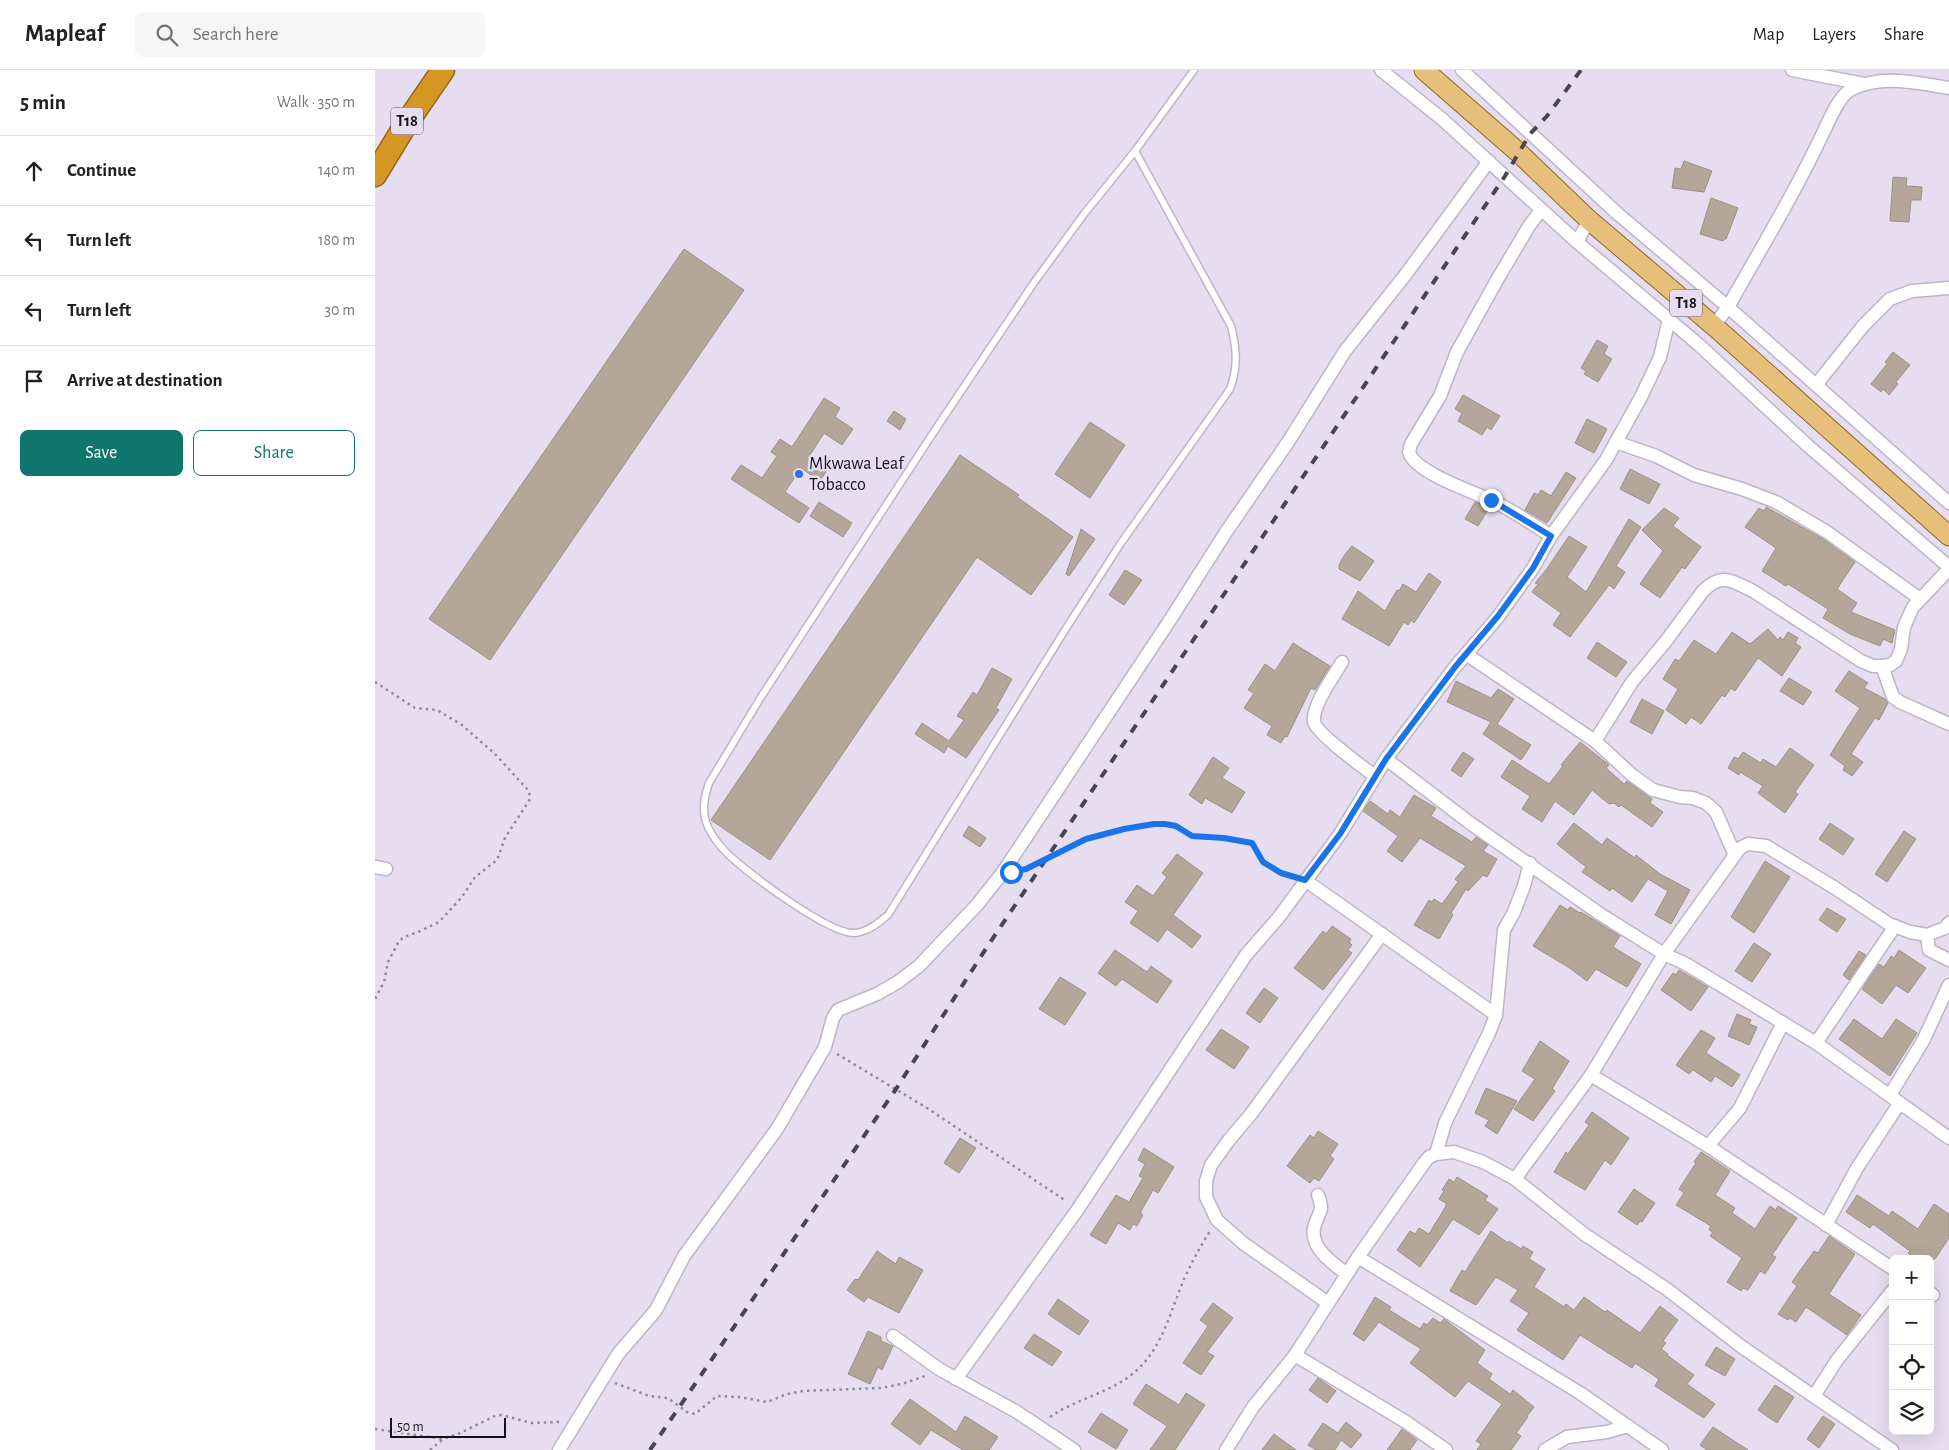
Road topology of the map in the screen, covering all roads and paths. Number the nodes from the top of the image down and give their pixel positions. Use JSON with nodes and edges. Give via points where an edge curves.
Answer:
{"nodes":[{"id":1,"x":443,"y":70,"type":"edge"},
{"id":2,"x":1193,"y":70,"type":"edge"},
{"id":3,"x":1381,"y":70,"type":"edge"},
{"id":4,"x":1424,"y":70,"type":"edge"},
{"id":5,"x":1462,"y":70,"type":"edge"},
{"id":6,"x":1792,"y":70,"type":"edge"},
{"id":7,"x":1864,"y":84,"type":"junction"},
{"id":8,"x":1949,"y":88,"type":"edge"},
{"id":9,"x":1135,"y":151,"type":"junction"},
{"id":10,"x":1489,"y":162,"type":"junction"},
{"id":11,"x":375,"y":175,"type":"edge"},
{"id":12,"x":1541,"y":210,"type":"junction"},
{"id":13,"x":1589,"y":220,"type":"junction"},
{"id":14,"x":1577,"y":242,"type":"junction"},
{"id":15,"x":1949,"y":288,"type":"edge"},
{"id":16,"x":1728,"y":307,"type":"junction"},
{"id":17,"x":1669,"y":319,"type":"junction"},
{"id":18,"x":1714,"y":326,"type":"junction"},
{"id":19,"x":1816,"y":385,"type":"junction"},
{"id":20,"x":1617,"y":442,"type":"junction"},
{"id":21,"x":1949,"y":503,"type":"edge"},
{"id":22,"x":1551,"y":536,"type":"junction"},
{"id":23,"x":1949,"y":536,"type":"edge"},
{"id":24,"x":1949,"y":568,"type":"edge"},
{"id":25,"x":1920,"y":599,"type":"junction"},
{"id":26,"x":1466,"y":654,"type":"junction"},
{"id":27,"x":1342,"y":662,"type":"dead end"},
{"id":28,"x":1882,"y":666,"type":"junction"},
{"id":29,"x":375,"y":682,"type":"edge"},
{"id":30,"x":1949,"y":724,"type":"edge"},
{"id":31,"x":1595,"y":741,"type":"junction"},
{"id":32,"x":1386,"y":759,"type":"junction"},
{"id":33,"x":1375,"y":776,"type":"junction"},
{"id":34,"x":1734,"y":853,"type":"junction"},
{"id":35,"x":1530,"y":863,"type":"junction"},
{"id":36,"x":1003,"y":872,"type":"junction"},
{"id":37,"x":1305,"y":880,"type":"junction"},
{"id":38,"x":1949,"y":922,"type":"edge"},
{"id":39,"x":1895,"y":926,"type":"junction"},
{"id":40,"x":1382,"y":934,"type":"junction"},
{"id":41,"x":1927,"y":935,"type":"junction"},
{"id":42,"x":1664,"y":954,"type":"junction"},
{"id":43,"x":1949,"y":960,"type":"edge"},
{"id":44,"x":1949,"y":985,"type":"edge"},
{"id":45,"x":375,"y":999,"type":"edge"},
{"id":46,"x":1496,"y":1016,"type":"junction"},
{"id":47,"x":1783,"y":1023,"type":"junction"},
{"id":48,"x":1816,"y":1043,"type":"junction"},
{"id":49,"x":825,"y":1047,"type":"junction"},
{"id":50,"x":1591,"y":1075,"type":"junction"},
{"id":51,"x":1894,"y":1099,"type":"junction"},
{"id":52,"x":1949,"y":1138,"type":"edge"},
{"id":53,"x":1708,"y":1146,"type":"junction"},
{"id":54,"x":1436,"y":1154,"type":"junction"},
{"id":55,"x":1515,"y":1179,"type":"junction"},
{"id":56,"x":1318,"y":1194,"type":"dead end"},
{"id":57,"x":1078,"y":1209,"type":"junction"},
{"id":58,"x":1217,"y":1220,"type":"junction"},
{"id":59,"x":1826,"y":1225,"type":"junction"},
{"id":60,"x":1358,"y":1257,"type":"junction"},
{"id":61,"x":1889,"y":1266,"type":"edge"},
{"id":62,"x":1347,"y":1274,"type":"junction"},
{"id":63,"x":1889,"y":1295,"type":"edge"},
{"id":64,"x":1328,"y":1303,"type":"junction"},
{"id":65,"x":893,"y":1336,"type":"dead end"},
{"id":66,"x":1295,"y":1355,"type":"junction"},
{"id":67,"x":939,"y":1369,"type":"junction"},
{"id":68,"x":602,"y":1378,"type":"junction"},
{"id":69,"x":956,"y":1379,"type":"junction"},
{"id":70,"x":1814,"y":1396,"type":"junction"},
{"id":71,"x":580,"y":1415,"type":"junction"},
{"id":72,"x":1039,"y":1426,"type":"junction"},
{"id":73,"x":1628,"y":1426,"type":"junction"},
{"id":74,"x":375,"y":1429,"type":"edge"},
{"id":75,"x":443,"y":1439,"type":"junction"},
{"id":76,"x":430,"y":1450,"type":"edge"},
{"id":77,"x":559,"y":1450,"type":"edge"},
{"id":78,"x":1074,"y":1450,"type":"edge"},
{"id":79,"x":1226,"y":1450,"type":"edge"},
{"id":80,"x":1446,"y":1450,"type":"edge"},
{"id":81,"x":1545,"y":1450,"type":"edge"},
{"id":82,"x":1662,"y":1450,"type":"edge"},
{"id":83,"x":1892,"y":1450,"type":"edge"}],
"edges":[{"from":1,"to":11,"type":"highway","number":"T18","via":[[405,124]]},
{"from":2,"to":9,"type":"lane"},
{"from":3,"to":10,"type":"street"},
{"from":4,"to":13,"type":"main road","number":"T18","via":[[1518,152]]},
{"from":5,"to":16,"type":"street","via":[[1617,214]]},
{"from":6,"to":7,"type":"street"},
{"from":7,"to":8,"type":"street","via":[[1904,82]]},
{"from":7,"to":16,"type":"street","via":[[1849,90],[1833,112],[1805,171]]},
{"from":9,"to":9,"type":"lane","via":[[1084,214],[939,424],[709,783],[704,813],[709,829],[728,855],[827,926],[856,933],[871,928],[888,915],[1106,567],[1230,389],[1237,360],[1231,326]]},
{"from":10,"to":12,"type":"street"},
{"from":10,"to":36,"type":"street","via":[[1345,351]]},
{"from":12,"to":14,"type":"street"},
{"from":12,"to":22,"type":"street","via":[[1457,352],[1440,396],[1409,452],[1414,461],[1436,476],[1491,500]]},
{"from":13,"to":14,"type":"street"},
{"from":13,"to":18,"type":"main road","number":"T18"},
{"from":14,"to":17,"type":"street"},
{"from":15,"to":19,"type":"street","via":[[1912,291],[1890,299],[1863,326]]},
{"from":16,"to":18,"type":"street"},
{"from":16,"to":19,"type":"street"},
{"from":17,"to":20,"type":"street","via":[[1660,357]]},
{"from":17,"to":24,"type":"street"},
{"from":18,"to":23,"type":"main road","number":"T18"},
{"from":19,"to":21,"type":"street"},
{"from":20,"to":22,"type":"street"},
{"from":20,"to":25,"type":"street","via":[[1694,475],[1776,502],[1827,532]]},
{"from":22,"to":26,"type":"street","via":[[1523,582]]},
{"from":24,"to":25,"type":"street"},
{"from":25,"to":28,"type":"street","via":[[1904,627],[1899,656],[1890,665]]},
{"from":26,"to":31,"type":"street"},
{"from":26,"to":32,"type":"street"},
{"from":27,"to":33,"type":"street","via":[[1316,708],[1314,720],[1337,747]]},
{"from":28,"to":30,"type":"street","via":[[1893,697]]},
{"from":28,"to":31,"type":"street","via":[[1861,661],[1734,581],[1718,580],[1709,584],[1646,663]]},
{"from":29,"to":45,"type":"path","via":[[415,708],[437,710],[462,725],[495,754],[530,795],[527,806],[505,838],[497,860],[475,877],[439,922],[399,941]]},
{"from":31,"to":34,"type":"street","via":[[1653,790],[1706,803],[1716,812]]},
{"from":32,"to":33,"type":"street"},
{"from":32,"to":35,"type":"street"},
{"from":33,"to":37,"type":"street","via":[[1340,834]]},
{"from":34,"to":39,"type":"street","via":[[1748,844],[1765,846]]},
{"from":34,"to":42,"type":"street"},
{"from":35,"to":42,"type":"street","via":[[1600,914]]},
{"from":35,"to":46,"type":"street","via":[[1514,912],[1504,930]]},
{"from":36,"to":37,"type":"path","via":[[1026,869],[1090,838],[1124,829],[1165,824],[1176,826],[1192,836],[1252,843],[1263,862],[1281,873]]},
{"from":36,"to":49,"type":"street","via":[[919,966],[877,994],[838,1010]]},
{"from":37,"to":40,"type":"street"},
{"from":37,"to":57,"type":"street","via":[[1223,987]]},
{"from":38,"to":41,"type":"street","via":[[1945,928]]},
{"from":39,"to":41,"type":"street"},
{"from":39,"to":48,"type":"street"},
{"from":40,"to":46,"type":"street"},
{"from":40,"to":58,"type":"street","via":[[1211,1165],[1206,1197]]},
{"from":41,"to":43,"type":"street","via":[[1929,950]]},
{"from":42,"to":47,"type":"street"},
{"from":42,"to":50,"type":"street"},
{"from":44,"to":51,"type":"street"},
{"from":46,"to":54,"type":"street","via":[[1445,1123]]},
{"from":47,"to":48,"type":"street"},
{"from":47,"to":53,"type":"street","via":[[1740,1108]]},
{"from":48,"to":51,"type":"street"},
{"from":49,"to":57,"type":"path","via":[[927,1108]]},
{"from":49,"to":68,"type":"street","via":[[777,1129],[684,1256],[656,1310],[617,1354]]},
{"from":50,"to":53,"type":"street"},
{"from":50,"to":55,"type":"street"},
{"from":51,"to":52,"type":"street"},
{"from":51,"to":59,"type":"street"},
{"from":53,"to":59,"type":"street"},
{"from":54,"to":55,"type":"street","via":[[1454,1152],[1483,1162]]},
{"from":54,"to":60,"type":"street","via":[[1424,1162]]},
{"from":55,"to":70,"type":"street","via":[[1584,1234],[1668,1290],[1742,1347]]},
{"from":56,"to":62,"type":"street","via":[[1322,1209],[1314,1228],[1315,1243]]},
{"from":57,"to":69,"type":"street"},
{"from":58,"to":64,"type":"street","via":[[1243,1243]]},
{"from":58,"to":72,"type":"path","via":[[1197,1252],[1164,1330],[1148,1358],[1118,1384],[1054,1415]]},
{"from":59,"to":61,"type":"street"},
{"from":60,"to":62,"type":"street"},
{"from":60,"to":73,"type":"street","via":[[1580,1393]]},
{"from":62,"to":64,"type":"street"},
{"from":63,"to":70,"type":"street","via":[[1837,1360]]},
{"from":64,"to":66,"type":"street"},
{"from":65,"to":67,"type":"street"},
{"from":66,"to":79,"type":"street","via":[[1253,1407]]},
{"from":66,"to":80,"type":"street"},
{"from":67,"to":68,"type":"path","via":[[903,1384],[803,1391],[781,1395],[767,1402],[717,1396],[695,1414],[668,1398],[649,1396]]},
{"from":67,"to":69,"type":"street"},
{"from":68,"to":71,"type":"street"},
{"from":69,"to":72,"type":"street"},
{"from":70,"to":83,"type":"street"},
{"from":71,"to":75,"type":"path","via":[[550,1423],[495,1416]]},
{"from":71,"to":77,"type":"street"},
{"from":72,"to":78,"type":"street"},
{"from":73,"to":81,"type":"street","via":[[1567,1437]]},
{"from":73,"to":82,"type":"street"},
{"from":74,"to":75,"type":"path"},
{"from":75,"to":76,"type":"path"}]}
